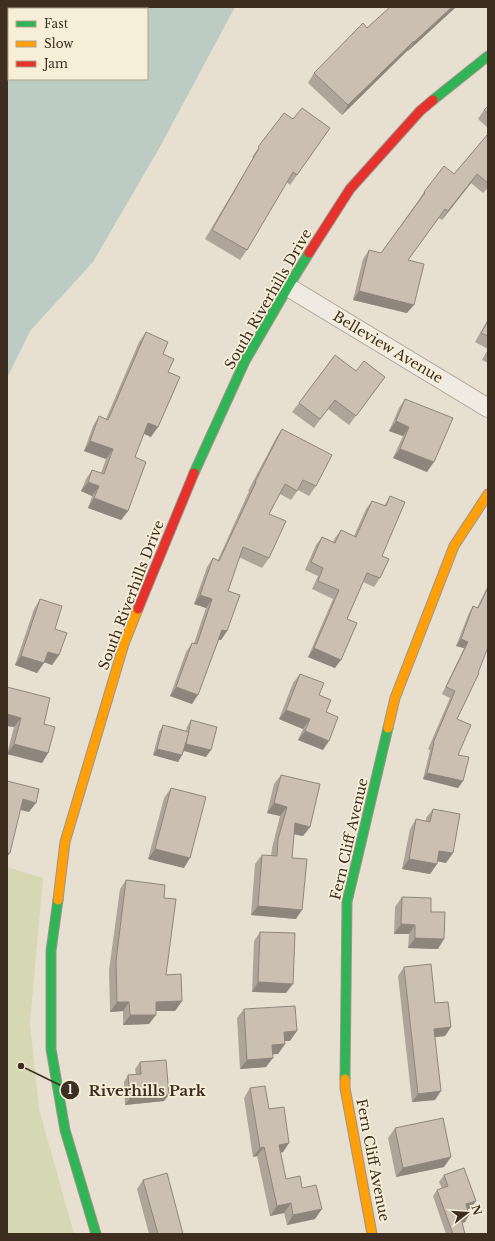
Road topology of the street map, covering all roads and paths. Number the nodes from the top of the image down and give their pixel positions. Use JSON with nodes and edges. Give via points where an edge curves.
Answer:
{"nodes":[{"id":1,"x":488,"y":56,"type":"edge"},
{"id":2,"x":288,"y":287,"type":"junction"},
{"id":3,"x":488,"y":408,"type":"edge"},
{"id":4,"x":488,"y":494,"type":"edge"},
{"id":5,"x":96,"y":1234,"type":"edge"},
{"id":6,"x":372,"y":1234,"type":"edge"}],
"edges":[{"from":1,"to":2,"type":"street","name":"South Riverhills Drive","via":[[420,111],[350,190]]},
{"from":2,"to":3,"type":"street","name":"Belleview Avenue"},
{"from":2,"to":5,"type":"street","name":"South Riverhills Drive","via":[[245,361],[200,460],[124,644],[66,842],[51,951],[51,1050],[65,1130]]},
{"from":4,"to":6,"type":"street","name":"Fern Cliff Avenue","via":[[454,546],[395,698],[347,902],[345,1088]]}]}
